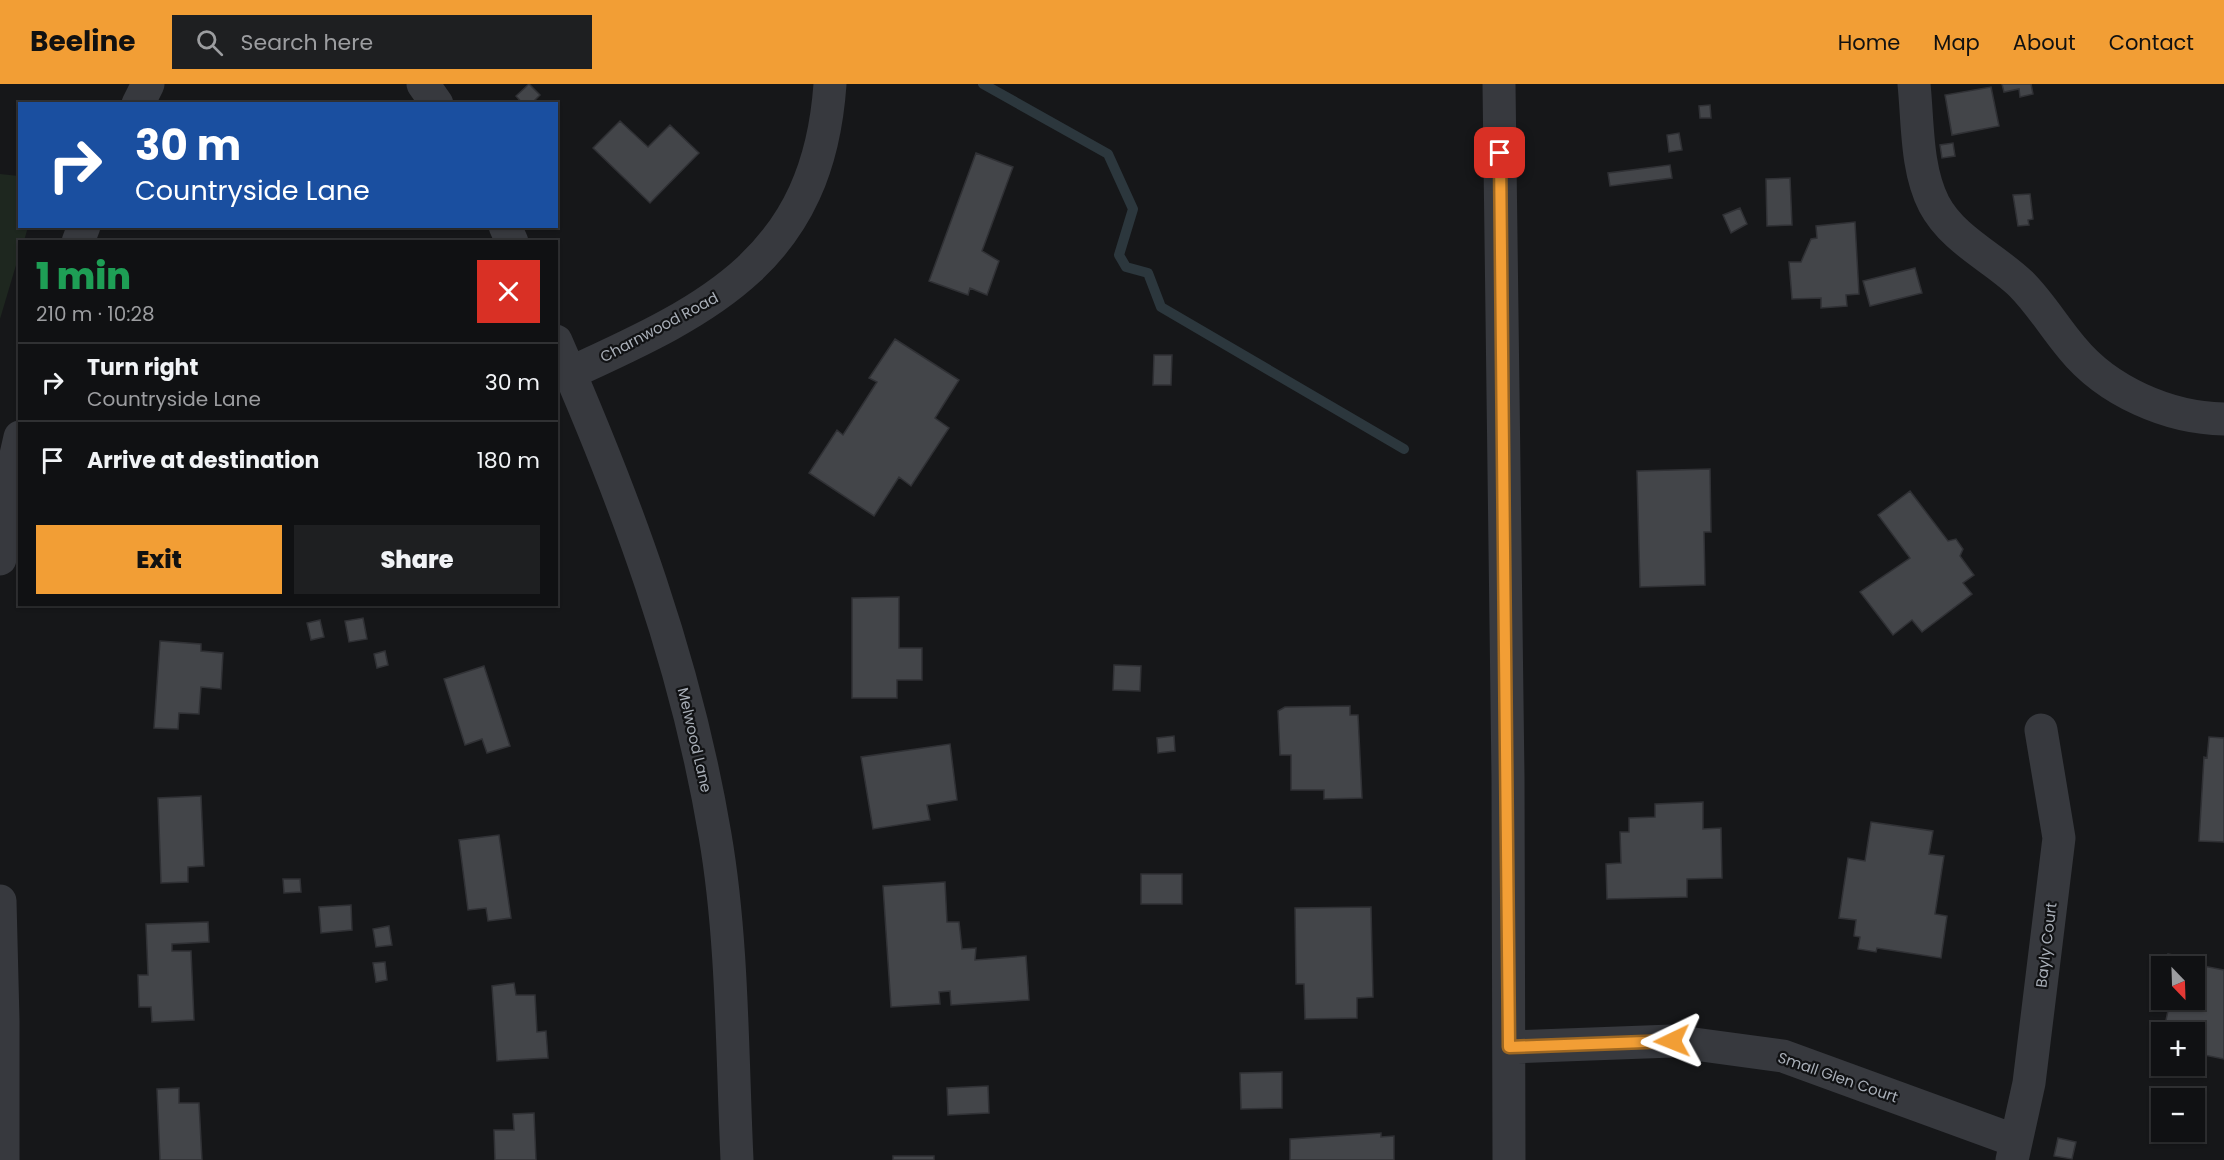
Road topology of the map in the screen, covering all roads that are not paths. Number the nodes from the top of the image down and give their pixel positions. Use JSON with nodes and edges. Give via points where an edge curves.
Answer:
{"nodes":[{"id":1,"x":148,"y":84,"type":"edge"},
{"id":2,"x":423,"y":84,"type":"edge"},
{"id":3,"x":830,"y":84,"type":"edge"},
{"id":4,"x":1499,"y":84,"type":"edge"},
{"id":5,"x":1914,"y":84,"type":"edge"},
{"id":6,"x":139,"y":102,"type":"edge"},
{"id":7,"x":436,"y":102,"type":"edge"},
{"id":8,"x":558,"y":346,"type":"edge"},
{"id":9,"x":570,"y":373,"type":"junction"},
{"id":10,"x":2224,"y":419,"type":"edge"},
{"id":11,"x":18,"y":446,"type":"edge"},
{"id":12,"x":0,"y":559,"type":"edge"},
{"id":13,"x":2041,"y":730,"type":"dead end"},
{"id":14,"x":0,"y":901,"type":"edge"},
{"id":15,"x":1509,"y":1047,"type":"junction"},
{"id":16,"x":2014,"y":1150,"type":"edge"},
{"id":17,"x":3,"y":1160,"type":"edge"},
{"id":18,"x":737,"y":1160,"type":"edge"},
{"id":19,"x":1509,"y":1160,"type":"edge"}],
"edges":[{"from":1,"to":6,"type":"street"},
{"from":2,"to":7,"type":"street"},
{"from":3,"to":9,"type":"street","name":"Charnwood Road","via":[[818,159],[808,188],[790,222],[764,257],[710,303]]},
{"from":4,"to":15,"type":"street"},
{"from":5,"to":10,"type":"street","via":[[1923,174],[1935,205],[1950,226],[2019,283],[2097,375],[2127,394],[2167,408]]},
{"from":8,"to":9,"type":"street","name":"Melwood Lane"},
{"from":9,"to":18,"type":"street","name":"Melwood Lane","via":[[627,510],[677,663],[698,747],[716,837],[726,937]]},
{"from":11,"to":12,"type":"street","via":[[7,495]]},
{"from":13,"to":16,"type":"street","name":"Bayly Court","via":[[2059,838],[2029,1083]]},
{"from":14,"to":17,"type":"street"},
{"from":15,"to":16,"type":"street","name":"Small Glen Court","via":[[1672,1041],[1783,1056]]},
{"from":15,"to":19,"type":"street"}]}
